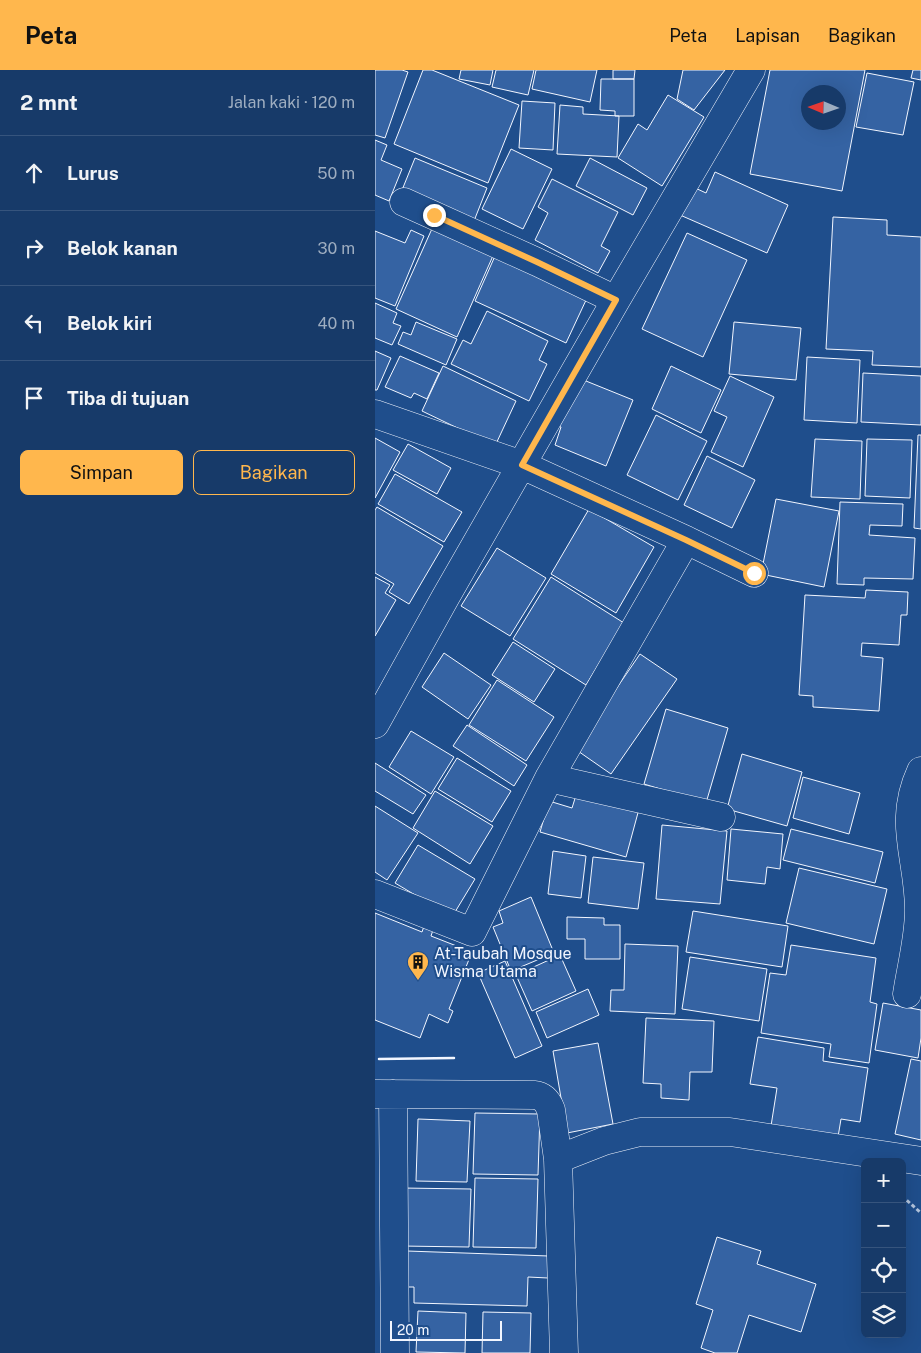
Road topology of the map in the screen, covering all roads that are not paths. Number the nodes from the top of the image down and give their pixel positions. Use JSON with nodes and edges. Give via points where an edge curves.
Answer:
{"nodes":[{"id":1,"x":751,"y":70,"type":"edge"},
{"id":2,"x":404,"y":202,"type":"dead end"},
{"id":3,"x":616,"y":300,"type":"junction"},
{"id":4,"x":375,"y":414,"type":"edge"},
{"id":5,"x":522,"y":465,"type":"junction"},
{"id":6,"x":686,"y":540,"type":"junction"},
{"id":7,"x":754,"y":573,"type":"dead end"},
{"id":8,"x":375,"y":724,"type":"edge"},
{"id":9,"x":921,"y":771,"type":"edge"},
{"id":10,"x":549,"y":778,"type":"junction"},
{"id":11,"x":721,"y":817,"type":"dead end"},
{"id":12,"x":375,"y":894,"type":"edge"},
{"id":13,"x":907,"y":994,"type":"dead end"},
{"id":14,"x":384,"y":1094,"type":"edge"},
{"id":15,"x":558,"y":1159,"type":"junction"},
{"id":16,"x":921,"y":1162,"type":"edge"},
{"id":17,"x":395,"y":1353,"type":"edge"},
{"id":18,"x":565,"y":1353,"type":"edge"}],
"edges":[{"from":1,"to":3,"type":"street"},
{"from":2,"to":3,"type":"street"},
{"from":3,"to":5,"type":"street"},
{"from":4,"to":5,"type":"street"},
{"from":5,"to":6,"type":"street"},
{"from":5,"to":8,"type":"street"},
{"from":6,"to":7,"type":"street"},
{"from":6,"to":10,"type":"street"},
{"from":9,"to":13,"type":"street","via":[[909,811],[919,911]]},
{"from":10,"to":11,"type":"street"},
{"from":10,"to":12,"type":"street","via":[[472,932]]},
{"from":14,"to":15,"type":"street","via":[[539,1096],[551,1110]]},
{"from":14,"to":17,"type":"street"},
{"from":15,"to":16,"type":"street","via":[[613,1138],[640,1132],[730,1132]]},
{"from":15,"to":18,"type":"street"}]}
